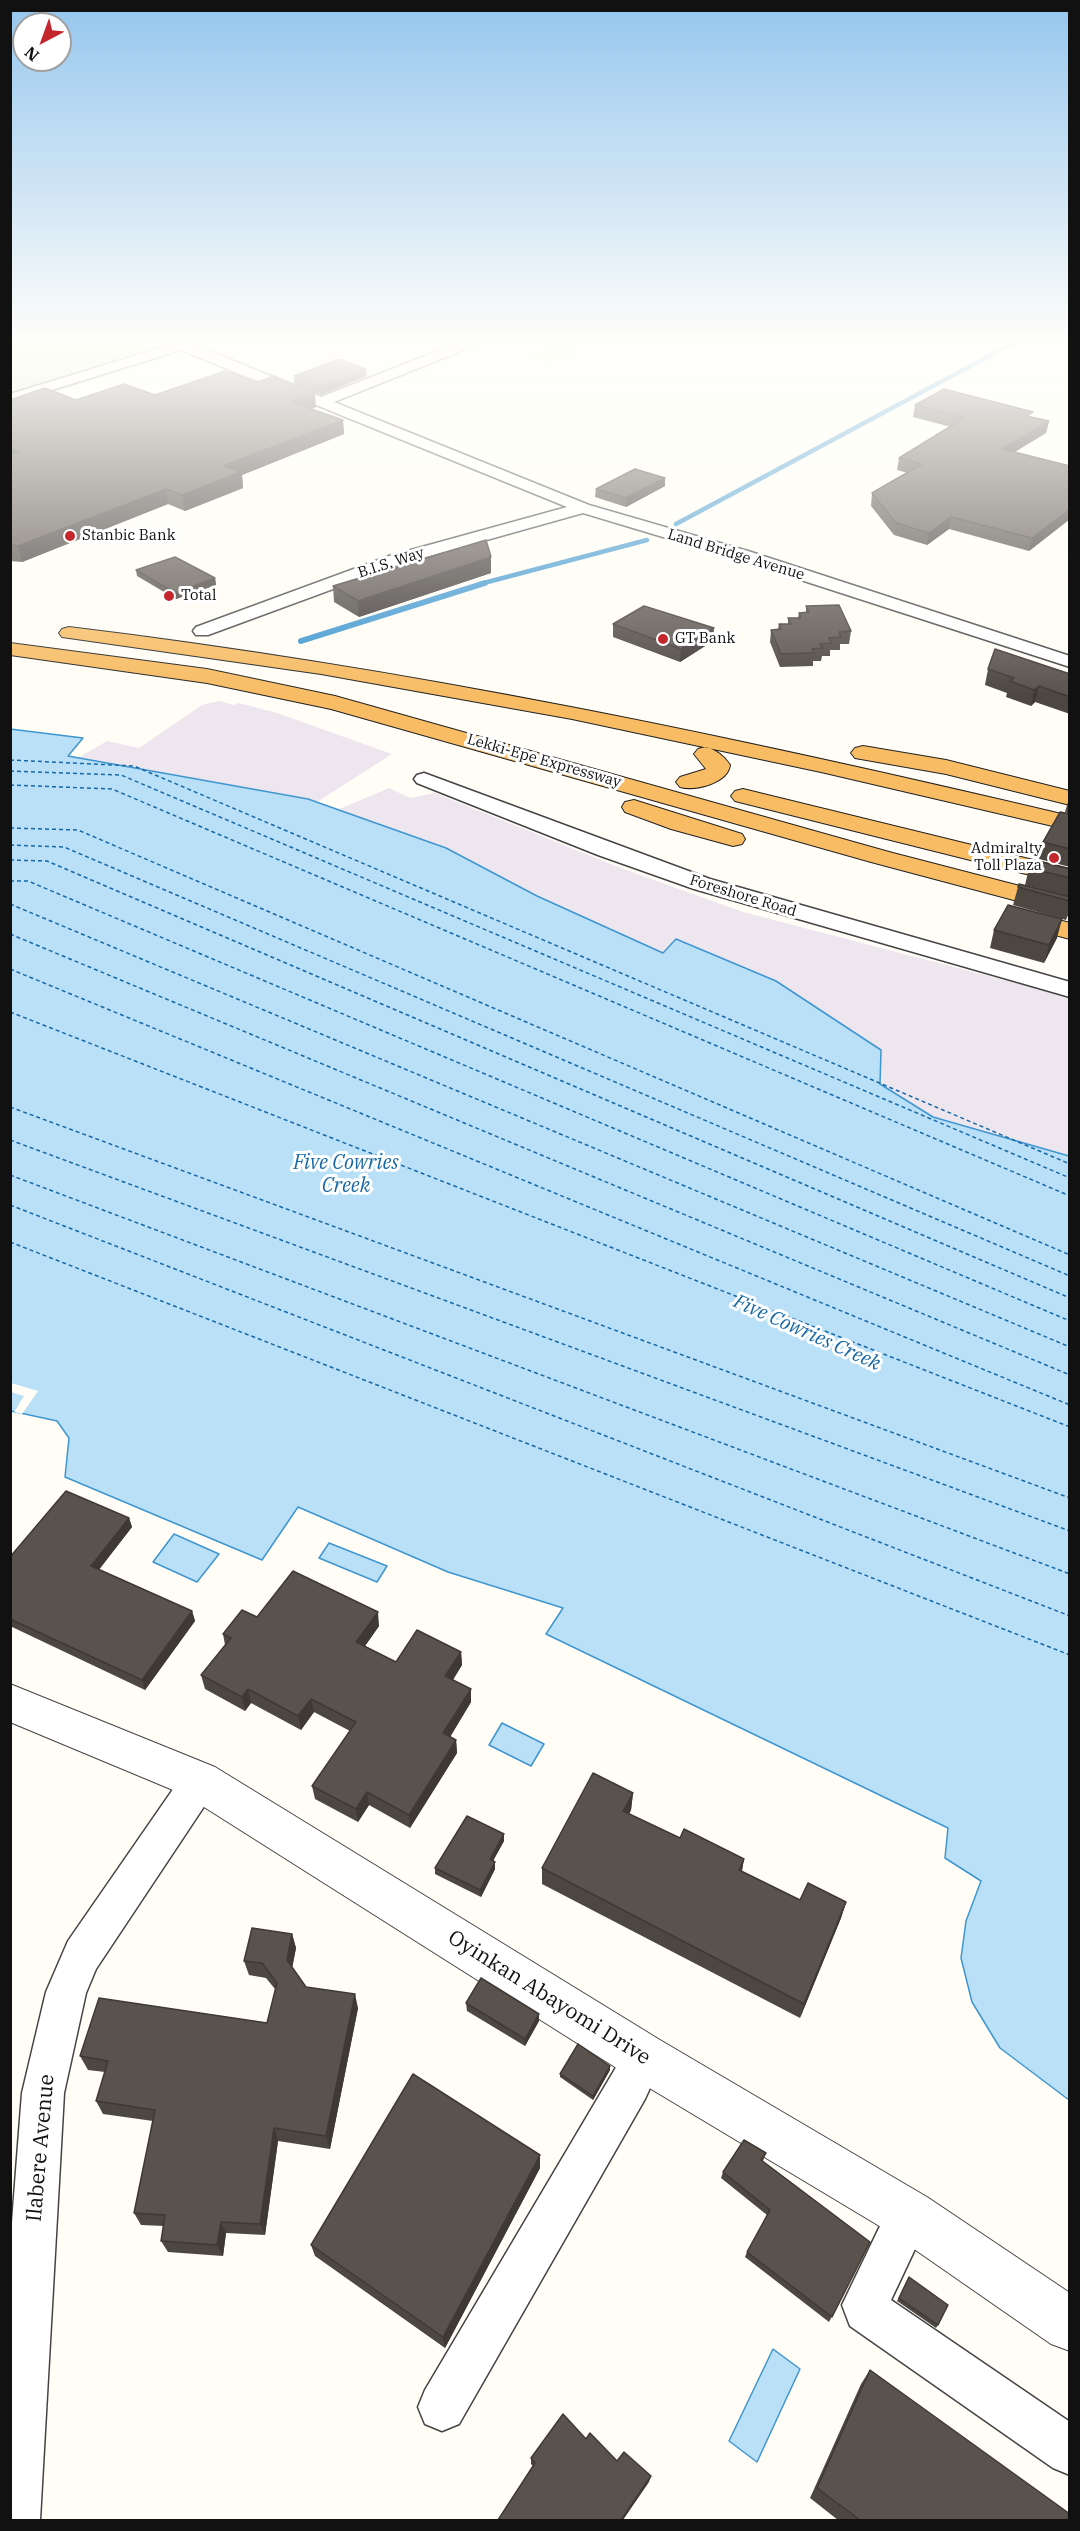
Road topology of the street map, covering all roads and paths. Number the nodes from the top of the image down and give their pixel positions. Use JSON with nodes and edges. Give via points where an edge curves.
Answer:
{"nodes":[{"id":1,"x":465,"y":460,"type":"edge"},
{"id":2,"x":583,"y":508,"type":"junction"},
{"id":3,"x":45,"y":631,"type":"dead end"},
{"id":4,"x":202,"y":631,"type":"dead end"},
{"id":5,"x":10,"y":649,"type":"edge"},
{"id":6,"x":1070,"y":662,"type":"edge"},
{"id":7,"x":447,"y":689,"type":"junction"},
{"id":8,"x":335,"y":703,"type":"junction"},
{"id":9,"x":706,"y":753,"type":"junction"},
{"id":10,"x":424,"y":778,"type":"dead end"},
{"id":11,"x":688,"y":782,"type":"junction"},
{"id":12,"x":1070,"y":798,"type":"edge"},
{"id":13,"x":1070,"y":823,"type":"edge"},
{"id":14,"x":1070,"y":844,"type":"edge"},
{"id":15,"x":1070,"y":877,"type":"edge"},
{"id":16,"x":1070,"y":907,"type":"edge"},
{"id":17,"x":1070,"y":932,"type":"edge"},
{"id":18,"x":1070,"y":990,"type":"edge"},
{"id":19,"x":10,"y":1702,"type":"edge"},
{"id":20,"x":200,"y":1781,"type":"junction"},
{"id":21,"x":643,"y":2057,"type":"junction"},
{"id":22,"x":909,"y":2216,"type":"junction"},
{"id":23,"x":1070,"y":2325,"type":"edge"},
{"id":24,"x":442,"y":2407,"type":"dead end"},
{"id":25,"x":1070,"y":2451,"type":"edge"},
{"id":26,"x":15,"y":2520,"type":"edge"}],
"edges":[{"from":1,"to":2,"type":"street","name":"Land Bridge Avenue"},
{"from":2,"to":4,"type":"street","name":"B.I.S. Way","via":[[395,560]]},
{"from":2,"to":6,"type":"street","name":"Land Bridge Avenue","via":[[742,555]]},
{"from":3,"to":7,"type":"highway","via":[[240,654]]},
{"from":5,"to":8,"type":"highway","name":"Lekki-Epe Expressway","via":[[207,676]]},
{"from":7,"to":9,"type":"highway"},
{"from":7,"to":12,"type":"highway","via":[[946,767]]},
{"from":7,"to":13,"type":"highway","via":[[732,745]]},
{"from":8,"to":11,"type":"highway","via":[[507,736]]},
{"from":8,"to":16,"type":"highway","name":"Lekki-Epe Expressway"},
{"from":8,"to":17,"type":"highway","via":[[680,824]]},
{"from":9,"to":11,"type":"highway","via":[[718,765],[717,773]]},
{"from":9,"to":14,"type":"highway"},
{"from":10,"to":18,"type":"street","name":"Foreshore Road","via":[[702,884]]},
{"from":11,"to":15,"type":"highway"},
{"from":19,"to":20,"type":"street","name":"Oyinkan Abayomi Drive"},
{"from":20,"to":21,"type":"street","name":"Oyinkan Abayomi Drive"},
{"from":20,"to":26,"type":"street","name":"Ilabere Avenue","via":[[82,1955],[66,1992],[43,2094]]},
{"from":21,"to":22,"type":"street","name":"Oyinkan Abayomi Drive"},
{"from":21,"to":24,"type":"street"},
{"from":22,"to":23,"type":"street","name":"Oyinkan Abayomi Drive"},
{"from":22,"to":25,"type":"street","via":[[866,2310]]}]}
